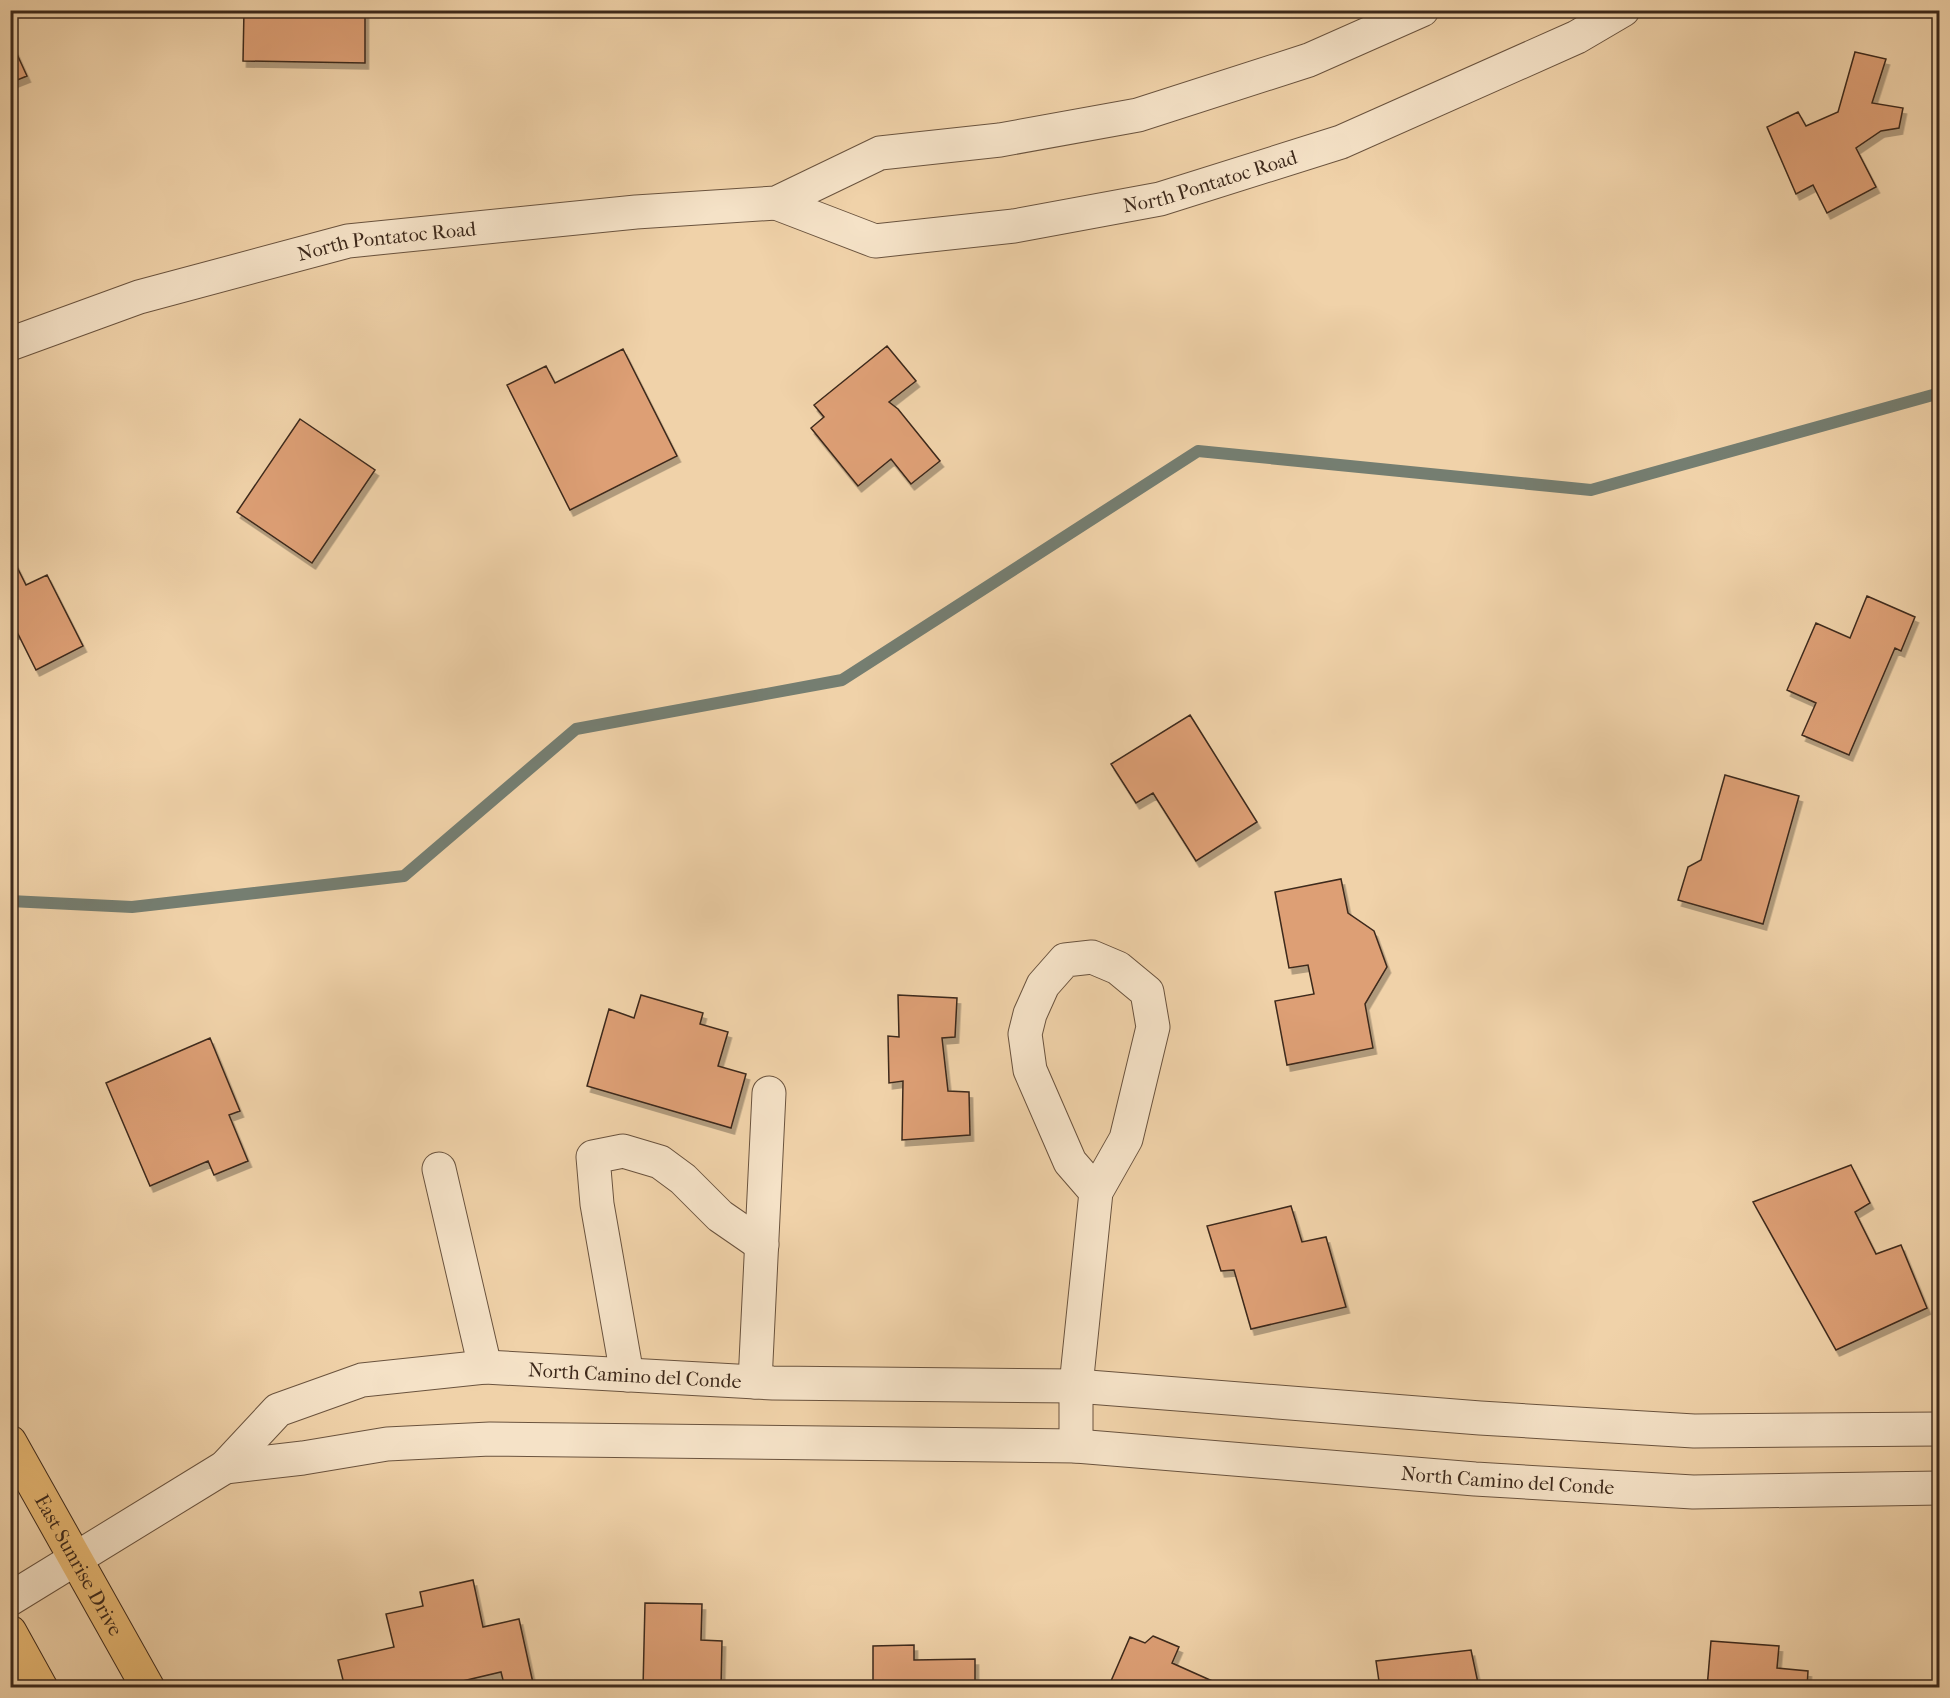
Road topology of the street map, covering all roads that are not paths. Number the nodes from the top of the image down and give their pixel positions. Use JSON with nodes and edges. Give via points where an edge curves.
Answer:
{"nodes":[{"id":1,"x":1422,"y":10,"type":"edge"},
{"id":2,"x":1623,"y":10,"type":"edge"},
{"id":3,"x":776,"y":203,"type":"junction"},
{"id":4,"x":10,"y":344,"type":"edge"},
{"id":5,"x":769,"y":1093,"type":"dead end"},
{"id":6,"x":439,"y":1169,"type":"dead end"},
{"id":7,"x":1096,"y":1192,"type":"junction"},
{"id":8,"x":762,"y":1245,"type":"junction"},
{"id":9,"x":485,"y":1367,"type":"junction"},
{"id":10,"x":627,"y":1375,"type":"junction"},
{"id":11,"x":755,"y":1382,"type":"junction"},
{"id":12,"x":1077,"y":1386,"type":"junction"},
{"id":13,"x":1940,"y":1429,"type":"edge"},
{"id":14,"x":10,"y":1442,"type":"edge"},
{"id":15,"x":1076,"y":1446,"type":"junction"},
{"id":16,"x":225,"y":1467,"type":"junction"},
{"id":17,"x":1940,"y":1488,"type":"edge"},
{"id":18,"x":75,"y":1559,"type":"junction"},
{"id":19,"x":10,"y":1599,"type":"edge"},
{"id":20,"x":10,"y":1632,"type":"edge"},
{"id":21,"x":41,"y":1688,"type":"edge"},
{"id":22,"x":148,"y":1688,"type":"edge"}],
"edges":[{"from":1,"to":3,"type":"street","name":"North Pontatoc Road","via":[[1309,60],[1138,115],[1000,140],[880,153]]},
{"from":2,"to":3,"type":"street","name":"North Pontatoc Road","via":[[1577,37],[1341,142],[1160,199],[1014,226],[875,241]]},
{"from":3,"to":4,"type":"street","name":"North Pontatoc Road","via":[[636,212],[348,241],[139,297]]},
{"from":5,"to":8,"type":"street"},
{"from":6,"to":9,"type":"street"},
{"from":7,"to":7,"type":"street","via":[[1126,1139],[1153,1027],[1147,992],[1118,968],[1092,957],[1065,960],[1043,985],[1025,1034],[1030,1070],[1070,1162]]},
{"from":7,"to":12,"type":"street"},
{"from":8,"to":10,"type":"street","via":[[720,1216],[660,1162],[622,1151],[593,1157],[597,1204]]},
{"from":8,"to":11,"type":"street"},
{"from":9,"to":10,"type":"street","name":"North Camino del Conde"},
{"from":9,"to":16,"type":"street","name":"North Camino del Conde","via":[[362,1380],[278,1410]]},
{"from":10,"to":11,"type":"street","name":"North Camino del Conde"},
{"from":11,"to":12,"type":"street","name":"North Camino del Conde"},
{"from":12,"to":13,"type":"street","name":"North Camino del Conde","via":[[1480,1419],[1694,1431]]},
{"from":12,"to":15,"type":"street"},
{"from":14,"to":18,"type":"main road","name":"East Sunrise Drive"},
{"from":15,"to":16,"type":"street","name":"North Camino del Conde","via":[[490,1439],[387,1444]]},
{"from":15,"to":17,"type":"street","name":"North Camino del Conde","via":[[1475,1479],[1675,1491]]},
{"from":16,"to":18,"type":"street","name":"North Camino del Conde"},
{"from":18,"to":19,"type":"street","name":"North Camino del Conde"},
{"from":18,"to":22,"type":"main road","name":"East Sunrise Drive"},
{"from":20,"to":21,"type":"main road"}]}
